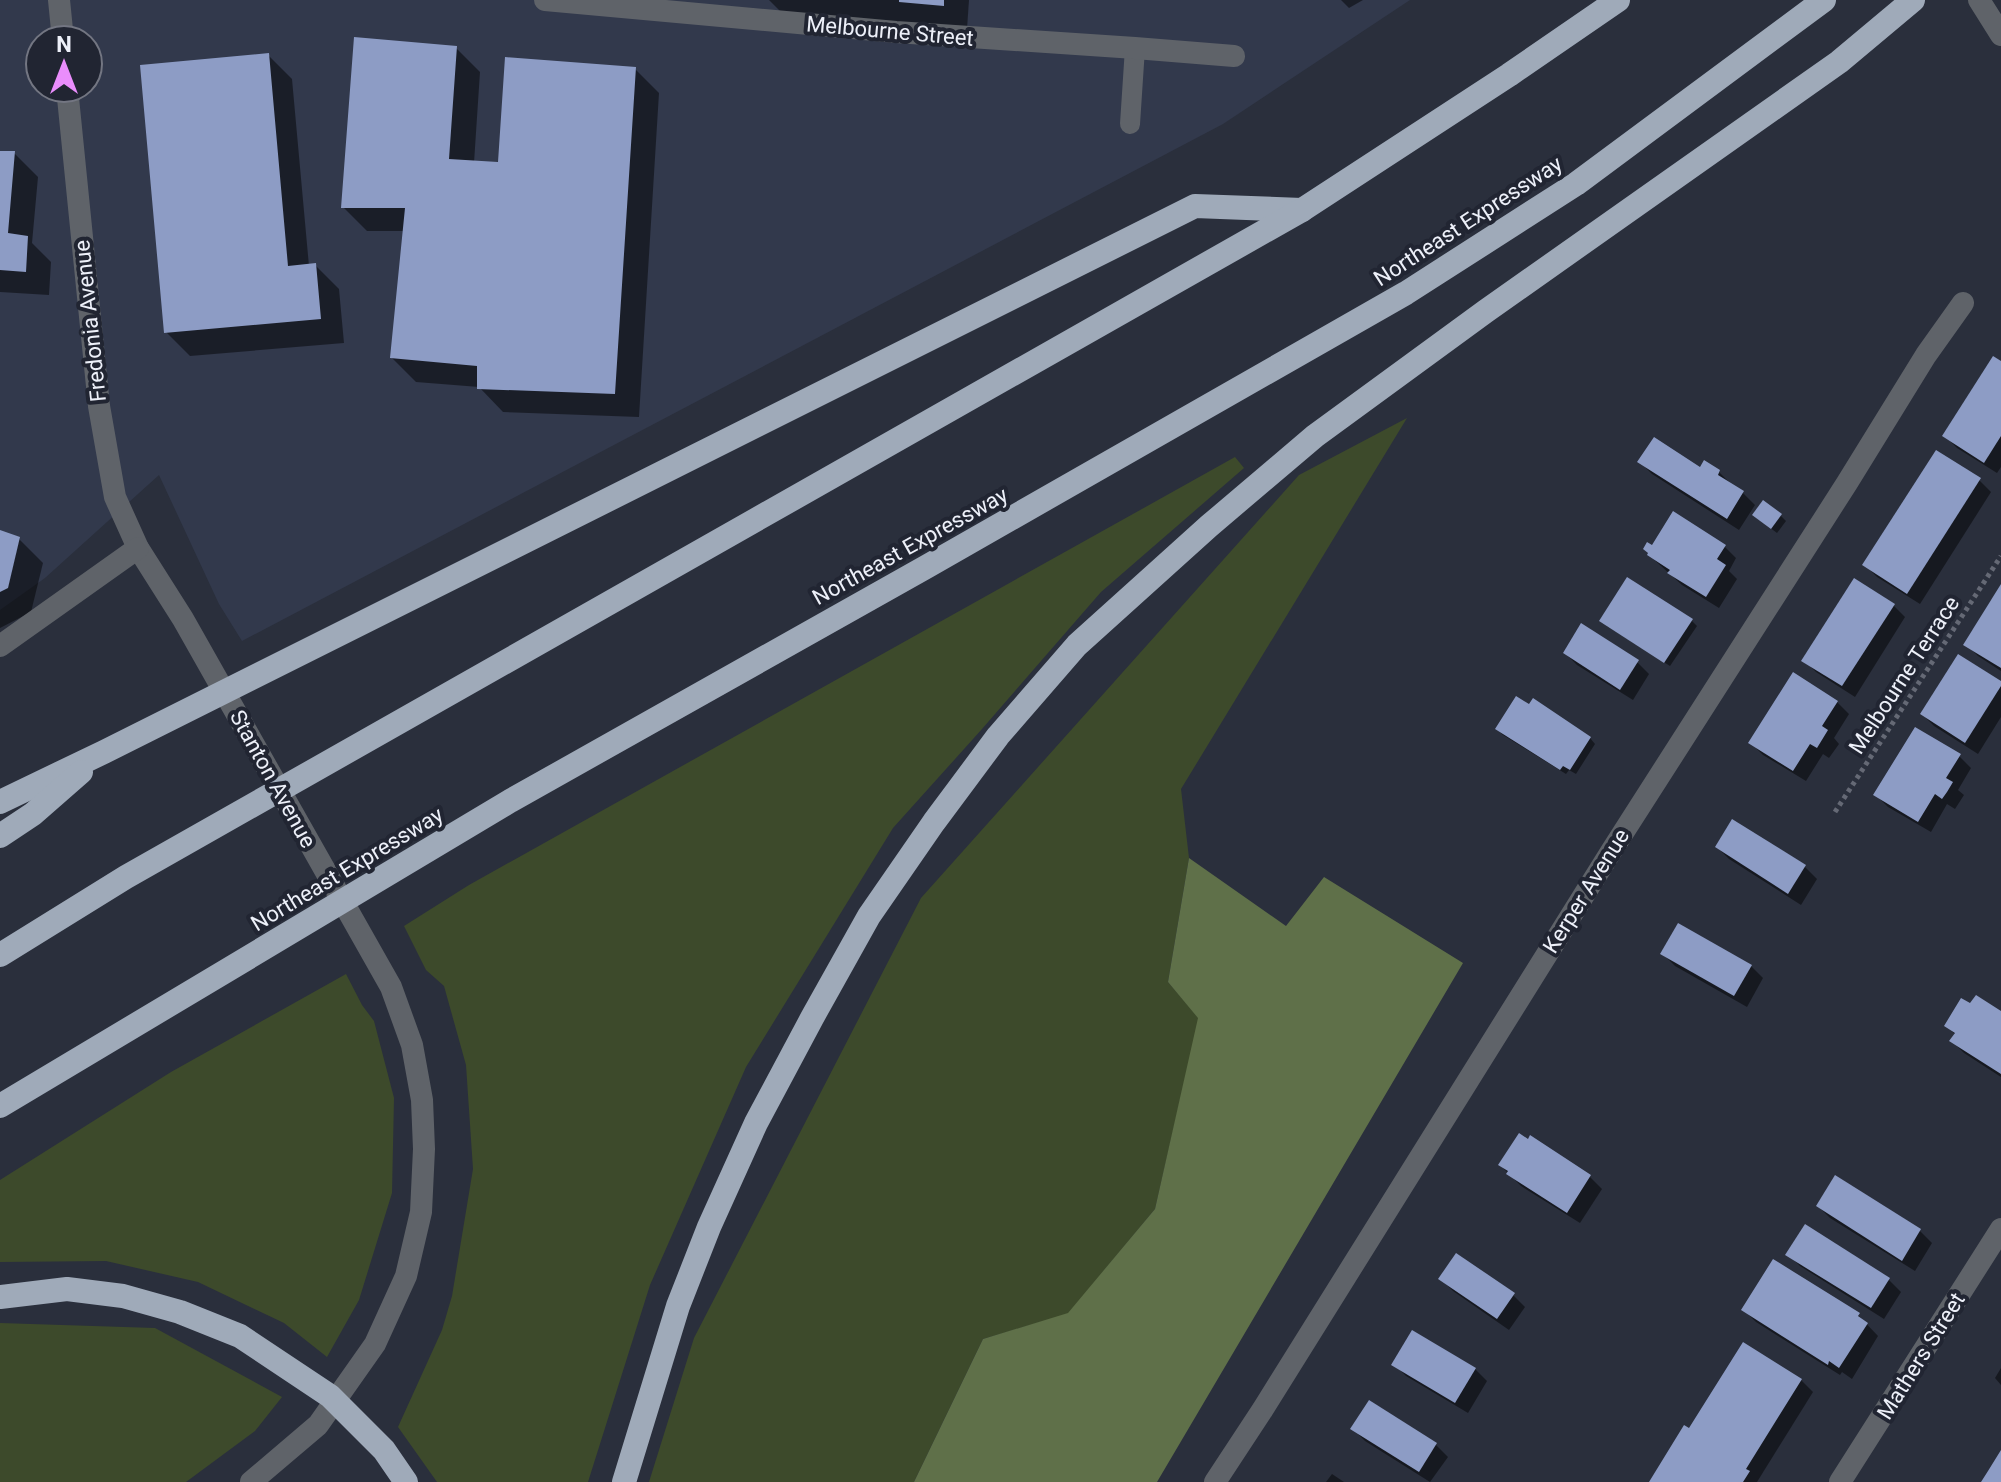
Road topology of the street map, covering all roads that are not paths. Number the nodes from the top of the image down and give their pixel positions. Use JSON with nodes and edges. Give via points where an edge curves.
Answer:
{"nodes":[{"id":1,"x":59,"y":0,"type":"edge"},
{"id":2,"x":545,"y":0,"type":"edge"},
{"id":3,"x":1618,"y":0,"type":"edge"},
{"id":4,"x":1824,"y":0,"type":"edge"},
{"id":5,"x":1913,"y":0,"type":"edge"},
{"id":6,"x":1979,"y":0,"type":"edge"},
{"id":7,"x":61,"y":24,"type":"edge"},
{"id":8,"x":2001,"y":35,"type":"edge"},
{"id":9,"x":1135,"y":48,"type":"junction"},
{"id":10,"x":1234,"y":56,"type":"dead end"},
{"id":11,"x":69,"y":104,"type":"edge"},
{"id":12,"x":1130,"y":124,"type":"dead end"},
{"id":13,"x":1302,"y":210,"type":"junction"},
{"id":14,"x":1963,"y":303,"type":"dead end"},
{"id":15,"x":138,"y":548,"type":"junction"},
{"id":16,"x":0,"y":646,"type":"edge"},
{"id":17,"x":104,"y":752,"type":"junction"},
{"id":18,"x":0,"y":802,"type":"edge"},
{"id":19,"x":0,"y":836,"type":"edge"},
{"id":20,"x":0,"y":955,"type":"edge"},
{"id":21,"x":0,"y":1106,"type":"edge"},
{"id":22,"x":2001,"y":1229,"type":"edge"},
{"id":23,"x":0,"y":1297,"type":"edge"},
{"id":24,"x":251,"y":1482,"type":"edge"},
{"id":25,"x":406,"y":1482,"type":"edge"},
{"id":26,"x":624,"y":1482,"type":"edge"},
{"id":27,"x":1215,"y":1482,"type":"edge"},
{"id":28,"x":1840,"y":1482,"type":"edge"}],
"edges":[{"from":1,"to":7,"type":"street"},
{"from":2,"to":9,"type":"street","name":"Melbourne Street"},
{"from":3,"to":13,"type":"highway"},
{"from":4,"to":21,"type":"highway","name":"Northeast Expressway","via":[[1576,184],[1406,293],[510,801]]},
{"from":5,"to":26,"type":"highway","via":[[1839,62],[1315,436],[1077,645],[998,736],[934,822],[869,916],[812,1018],[709,1227],[678,1306]]},
{"from":6,"to":8,"type":"street"},
{"from":9,"to":10,"type":"street","name":"Melbourne Street"},
{"from":9,"to":12,"type":"lane"},
{"from":11,"to":15,"type":"street","name":"Fredonia Avenue","via":[[99,406],[115,497]]},
{"from":13,"to":17,"type":"highway","via":[[1195,206]]},
{"from":13,"to":20,"type":"highway","via":[[126,877]]},
{"from":14,"to":27,"type":"street","name":"Kerper Avenue"},
{"from":15,"to":16,"type":"street"},
{"from":15,"to":24,"type":"street","name":"Stanton Avenue","via":[[391,987],[412,1045],[422,1100],[421,1212],[406,1276],[375,1344],[318,1425]]},
{"from":17,"to":18,"type":"highway"},
{"from":17,"to":19,"type":"highway"},
{"from":22,"to":28,"type":"street","name":"Mathers Street"},
{"from":23,"to":25,"type":"highway","via":[[67,1289],[123,1296],[240,1336],[330,1396],[384,1450]]}]}
